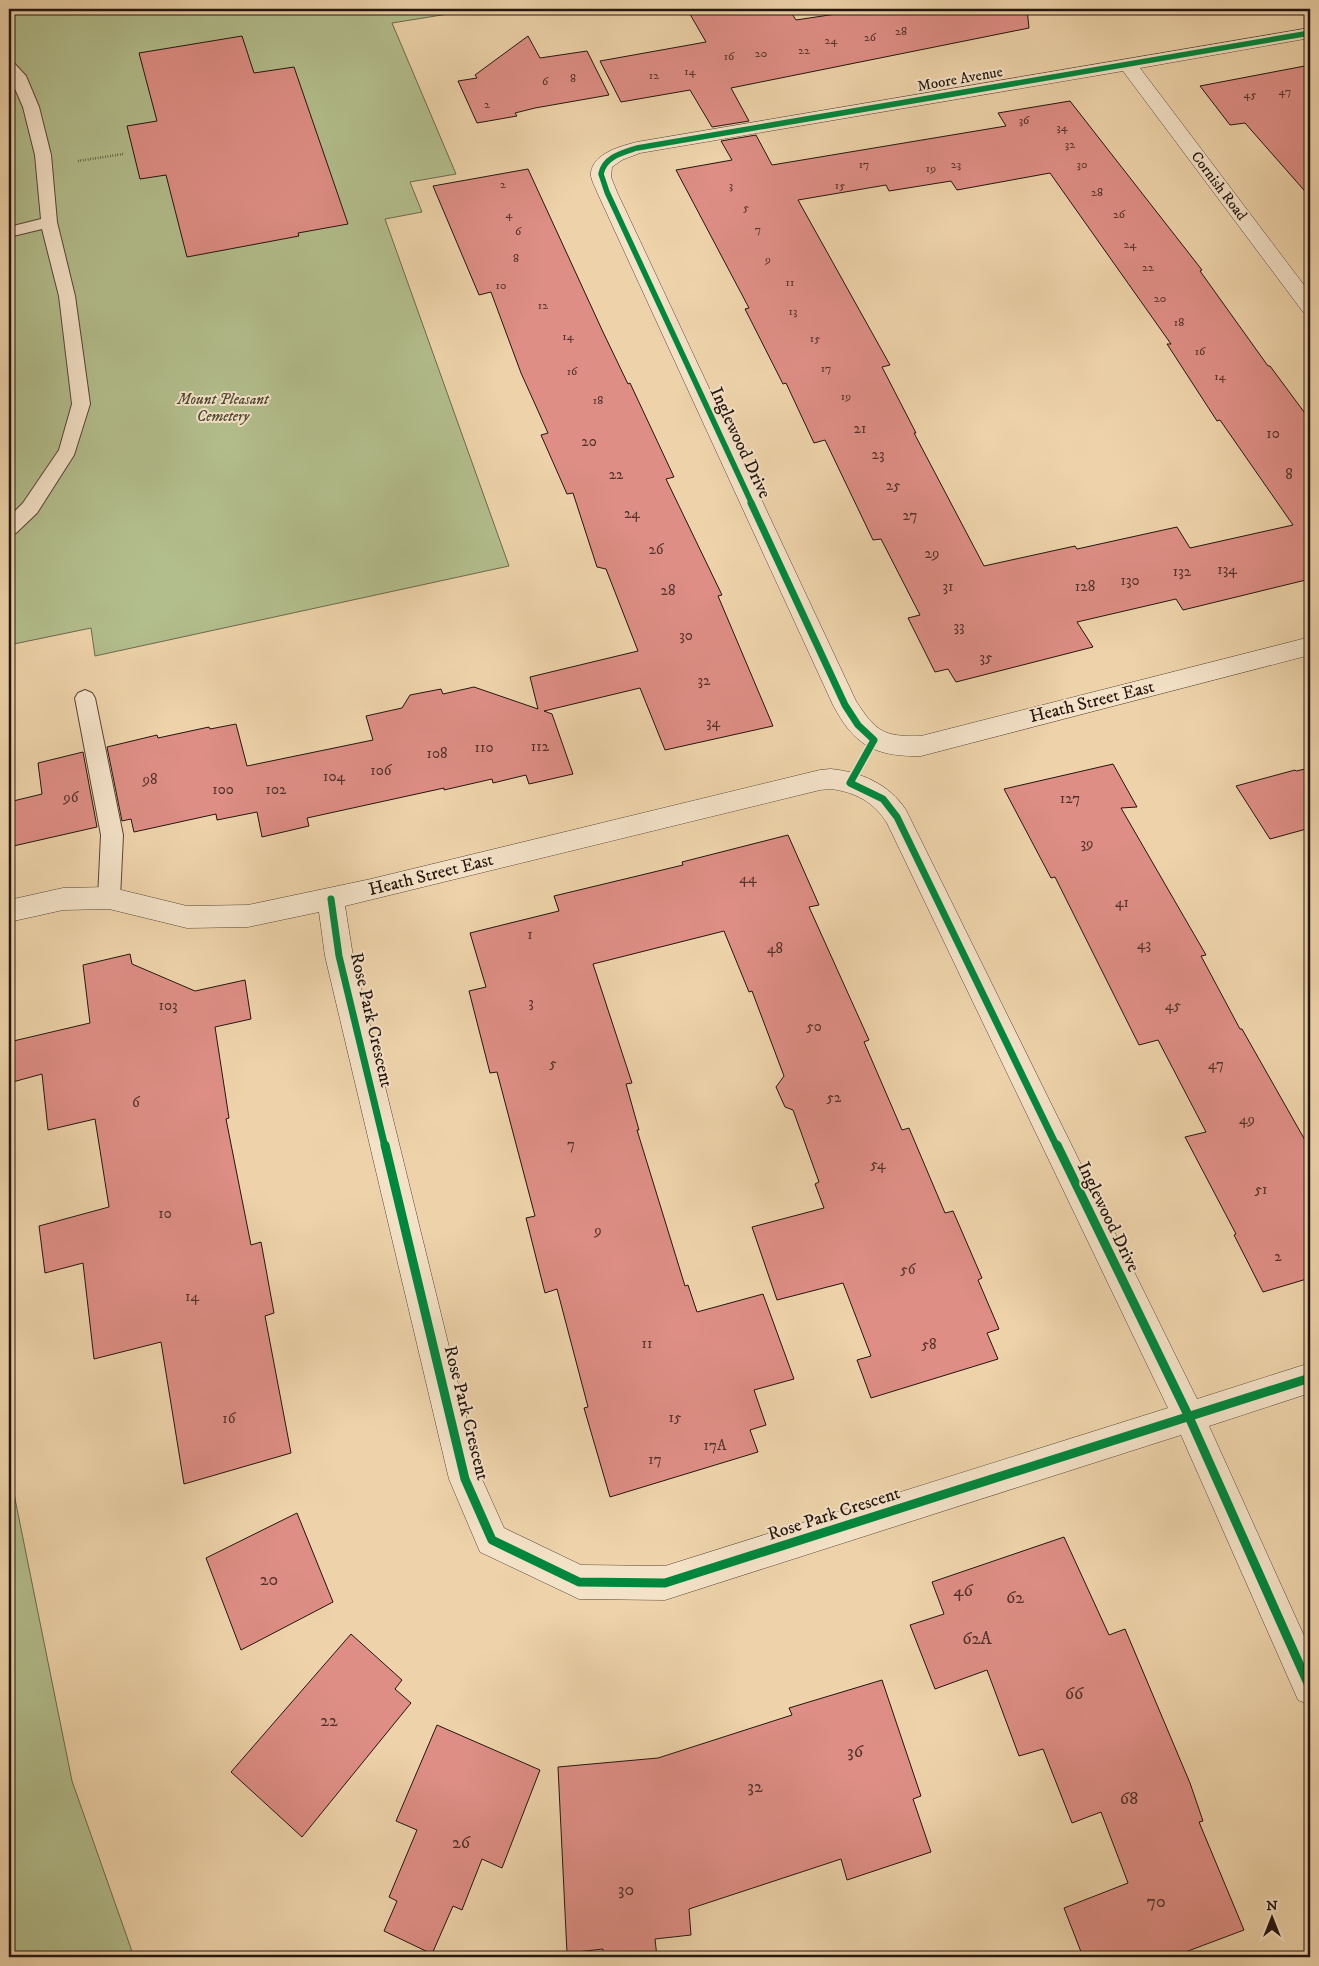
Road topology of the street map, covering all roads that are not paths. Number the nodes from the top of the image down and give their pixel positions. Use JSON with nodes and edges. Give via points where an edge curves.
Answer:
{"nodes":[{"id":1,"x":1310,"y":33,"type":"edge"},
{"id":2,"x":1128,"y":65,"type":"junction"},
{"id":3,"x":9,"y":66,"type":"edge"},
{"id":4,"x":616,"y":156,"type":"joint"},
{"id":5,"x":49,"y":222,"type":"junction"},
{"id":6,"x":9,"y":232,"type":"edge"},
{"id":7,"x":1310,"y":307,"type":"edge"},
{"id":8,"x":9,"y":528,"type":"edge"},
{"id":9,"x":1310,"y":646,"type":"edge"},
{"id":10,"x":85,"y":698,"type":"dead end"},
{"id":11,"x":874,"y":740,"type":"joint"},
{"id":12,"x":850,"y":783,"type":"joint"},
{"id":13,"x":109,"y":898,"type":"junction"},
{"id":14,"x":331,"y":899,"type":"junction"},
{"id":15,"x":9,"y":911,"type":"edge"},
{"id":16,"x":1310,"y":1378,"type":"edge"},
{"id":17,"x":1189,"y":1417,"type":"junction"},
{"id":18,"x":1310,"y":1688,"type":"edge"}],
"edges":[{"from":1,"to":2,"type":"street","name":"Moore Avenue"},
{"from":2,"to":4,"type":"street","name":"Moore Avenue","via":[[637,148]]},
{"from":2,"to":7,"type":"street","name":"Cornish Road"},
{"from":3,"to":5,"type":"lane","via":[[18,76],[31,107],[43,154]]},
{"from":4,"to":11,"type":"street","name":"Inglewood Drive","via":[[604,165],[601,174],[607,192],[846,705],[858,725]]},
{"from":5,"to":6,"type":"lane"},
{"from":5,"to":8,"type":"lane","via":[[67,296],[82,404],[68,451],[30,508]]},
{"from":9,"to":11,"type":"street","name":"Heath Street East","via":[[921,746],[900,747]]},
{"from":10,"to":13,"type":"lane","via":[[112,834]]},
{"from":12,"to":14,"type":"street","name":"Heath Street East","via":[[820,780]]},
{"from":12,"to":17,"type":"street","name":"Inglewood Drive","via":[[879,795],[891,805]]},
{"from":13,"to":14,"type":"street","name":"Heath Street East","via":[[187,917],[248,916]]},
{"from":13,"to":15,"type":"street","name":"Heath Street East","via":[[63,899]]},
{"from":14,"to":17,"type":"street","name":"Rose Park Crescent","via":[[339,956],[465,1479],[492,1540],[580,1582],[665,1583]]},
{"from":16,"to":17,"type":"street","name":"Rose Park Crescent"},
{"from":17,"to":18,"type":"street","name":"Inglewood Drive"}]}
